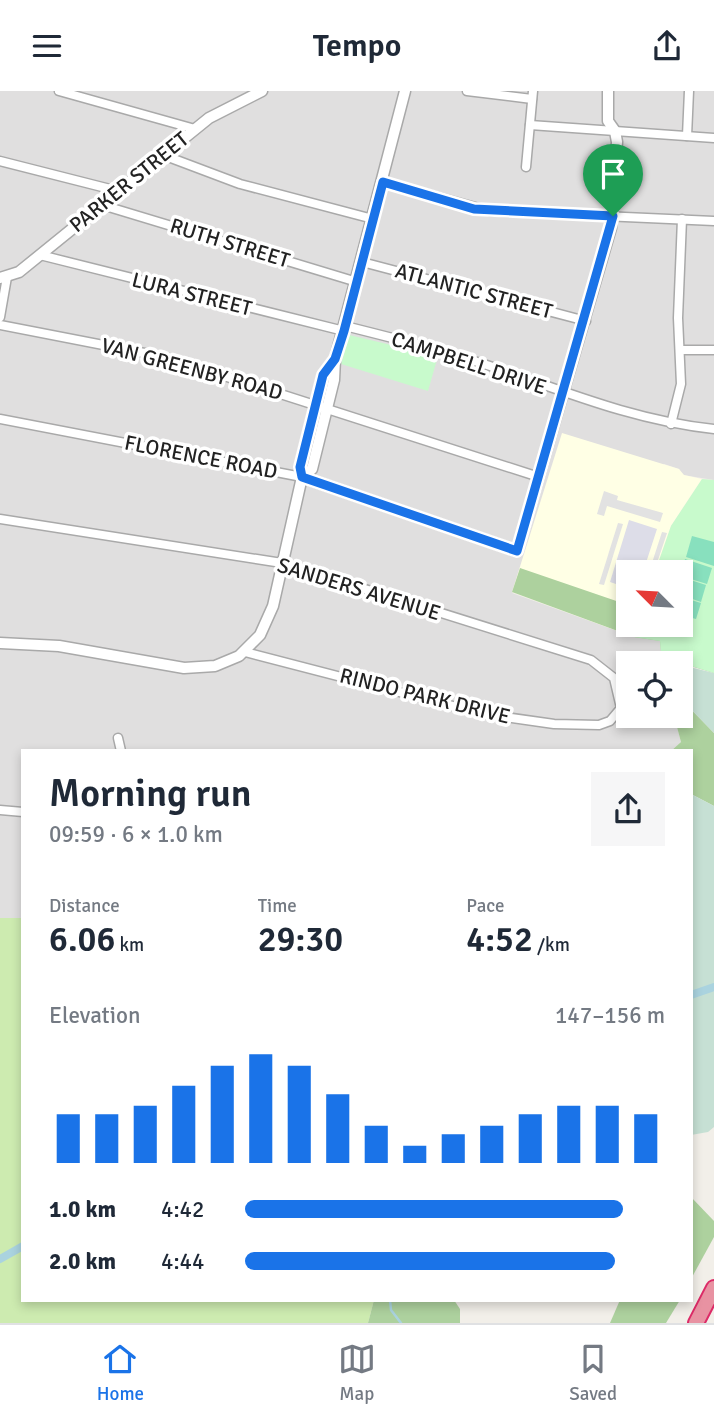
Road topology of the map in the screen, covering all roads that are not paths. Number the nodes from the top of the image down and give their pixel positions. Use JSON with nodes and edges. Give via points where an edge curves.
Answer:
{"nodes":[{"id":1,"x":59,"y":91,"type":"edge"},
{"id":2,"x":262,"y":91,"type":"edge"},
{"id":3,"x":405,"y":91,"type":"edge"},
{"id":4,"x":467,"y":91,"type":"edge"},
{"id":5,"x":608,"y":91,"type":"edge"},
{"id":6,"x":690,"y":91,"type":"edge"},
{"id":7,"x":533,"y":95,"type":"edge"},
{"id":8,"x":530,"y":125,"type":"junction"},
{"id":9,"x":195,"y":129,"type":"junction"},
{"id":10,"x":615,"y":131,"type":"junction"},
{"id":11,"x":687,"y":136,"type":"junction"},
{"id":12,"x":714,"y":138,"type":"edge"},
{"id":13,"x":163,"y":155,"type":"junction"},
{"id":14,"x":0,"y":161,"type":"edge"},
{"id":15,"x":526,"y":167,"type":"dead end"},
{"id":16,"x":383,"y":182,"type":"junction"},
{"id":17,"x":118,"y":191,"type":"junction"},
{"id":18,"x":102,"y":205,"type":"junction"},
{"id":19,"x":613,"y":216,"type":"junction"},
{"id":20,"x":373,"y":219,"type":"junction"},
{"id":21,"x":682,"y":219,"type":"junction"},
{"id":22,"x":714,"y":221,"type":"edge"},
{"id":23,"x":40,"y":255,"type":"junction"},
{"id":24,"x":362,"y":262,"type":"junction"},
{"id":25,"x":4,"y":278,"type":"edge"},
{"id":26,"x":357,"y":282,"type":"junction"},
{"id":27,"x":0,"y":317,"type":"edge"},
{"id":28,"x":586,"y":320,"type":"junction"},
{"id":29,"x":0,"y":325,"type":"edge"},
{"id":30,"x":345,"y":329,"type":"junction"},
{"id":31,"x":680,"y":350,"type":"junction"},
{"id":32,"x":714,"y":350,"type":"edge"},
{"id":33,"x":335,"y":359,"type":"junction"},
{"id":34,"x":564,"y":394,"type":"junction"},
{"id":35,"x":316,"y":403,"type":"junction"},
{"id":36,"x":327,"y":407,"type":"junction"},
{"id":37,"x":0,"y":419,"type":"edge"},
{"id":38,"x":671,"y":424,"type":"junction"},
{"id":39,"x":714,"y":429,"type":"edge"},
{"id":40,"x":302,"y":477,"type":"junction"},
{"id":41,"x":540,"y":477,"type":"junction"},
{"id":42,"x":0,"y":519,"type":"edge"},
{"id":43,"x":282,"y":563,"type":"junction"},
{"id":44,"x":0,"y":643,"type":"edge"},
{"id":45,"x":245,"y":652,"type":"junction"},
{"id":46,"x":606,"y":723,"type":"joint"},
{"id":47,"x":118,"y":738,"type":"dead end"},
{"id":48,"x":121,"y":749,"type":"edge"},
{"id":49,"x":0,"y":810,"type":"edge"},
{"id":50,"x":21,"y":812,"type":"edge"},
{"id":51,"x":714,"y":1289,"type":"edge"},
{"id":52,"x":696,"y":1323,"type":"edge"}],
"edges":[{"from":1,"to":9,"type":"street"},
{"from":2,"to":9,"type":"street","name":"PARKER STREET","via":[[225,107]]},
{"from":3,"to":16,"type":"street"},
{"from":4,"to":7,"type":"street"},
{"from":5,"to":10,"type":"street","via":[[608,121]]},
{"from":6,"to":11,"type":"street"},
{"from":7,"to":8,"type":"street"},
{"from":8,"to":10,"type":"street"},
{"from":8,"to":15,"type":"street"},
{"from":9,"to":13,"type":"street","name":"PARKER STREET"},
{"from":10,"to":11,"type":"street"},
{"from":10,"to":19,"type":"street"},
{"from":11,"to":12,"type":"street"},
{"from":13,"to":17,"type":"street","name":"PARKER STREET"},
{"from":13,"to":20,"type":"street","via":[[240,184]]},
{"from":14,"to":17,"type":"street"},
{"from":16,"to":19,"type":"street","via":[[482,210]]},
{"from":16,"to":20,"type":"street"},
{"from":17,"to":18,"type":"street","name":"PARKER STREET"},
{"from":18,"to":23,"type":"street","name":"PARKER STREET"},
{"from":18,"to":26,"type":"street","name":"RUTH STREET"},
{"from":19,"to":21,"type":"street"},
{"from":19,"to":28,"type":"street"},
{"from":20,"to":24,"type":"street"},
{"from":21,"to":22,"type":"street"},
{"from":21,"to":31,"type":"street"},
{"from":23,"to":25,"type":"street","name":"PARKER STREET"},
{"from":23,"to":30,"type":"street","name":"LURA STREET"},
{"from":24,"to":26,"type":"street"},
{"from":24,"to":28,"type":"street","name":"ATLANTIC STREET"},
{"from":25,"to":27,"type":"street"},
{"from":26,"to":30,"type":"street"},
{"from":28,"to":34,"type":"street"},
{"from":29,"to":35,"type":"street","name":"VAN GREENBY ROAD","via":[[140,351]]},
{"from":30,"to":33,"type":"street"},
{"from":30,"to":34,"type":"street","name":"CAMPBELL DRIVE","via":[[460,357]]},
{"from":31,"to":32,"type":"street"},
{"from":31,"to":38,"type":"street","via":[[681,384]]},
{"from":33,"to":35,"type":"street","via":[[323,375]]},
{"from":33,"to":36,"type":"street"},
{"from":34,"to":38,"type":"street","name":"CAMPBELL DRIVE"},
{"from":34,"to":41,"type":"street"},
{"from":35,"to":36,"type":"street","name":"VAN GREENBY ROAD"},
{"from":35,"to":40,"type":"street","via":[[300,467]]},
{"from":36,"to":40,"type":"street","via":[[312,469]]},
{"from":36,"to":41,"type":"street","name":"VAN GREENBY ROAD"},
{"from":37,"to":40,"type":"street","name":"FLORENCE ROAD"},
{"from":38,"to":39,"type":"street","name":"CAMPBELL DRIVE"},
{"from":40,"to":41,"type":"street","name":"FLORENCE ROAD","via":[[517,551]]},
{"from":40,"to":43,"type":"street"},
{"from":42,"to":43,"type":"street","name":"SANDERS AVENUE"},
{"from":43,"to":45,"type":"street","via":[[271,611],[260,635]]},
{"from":43,"to":46,"type":"street","name":"SANDERS AVENUE","via":[[600,664],[614,678],[622,699],[618,715]]},
{"from":44,"to":45,"type":"street","via":[[58,646],[184,668],[215,666]]},
{"from":45,"to":46,"type":"street","name":"RINDO PARK DRIVE","via":[[484,714],[584,726]]},
{"from":47,"to":48,"type":"street"},
{"from":49,"to":50,"type":"street"},
{"from":51,"to":52,"type":"highway"}]}
